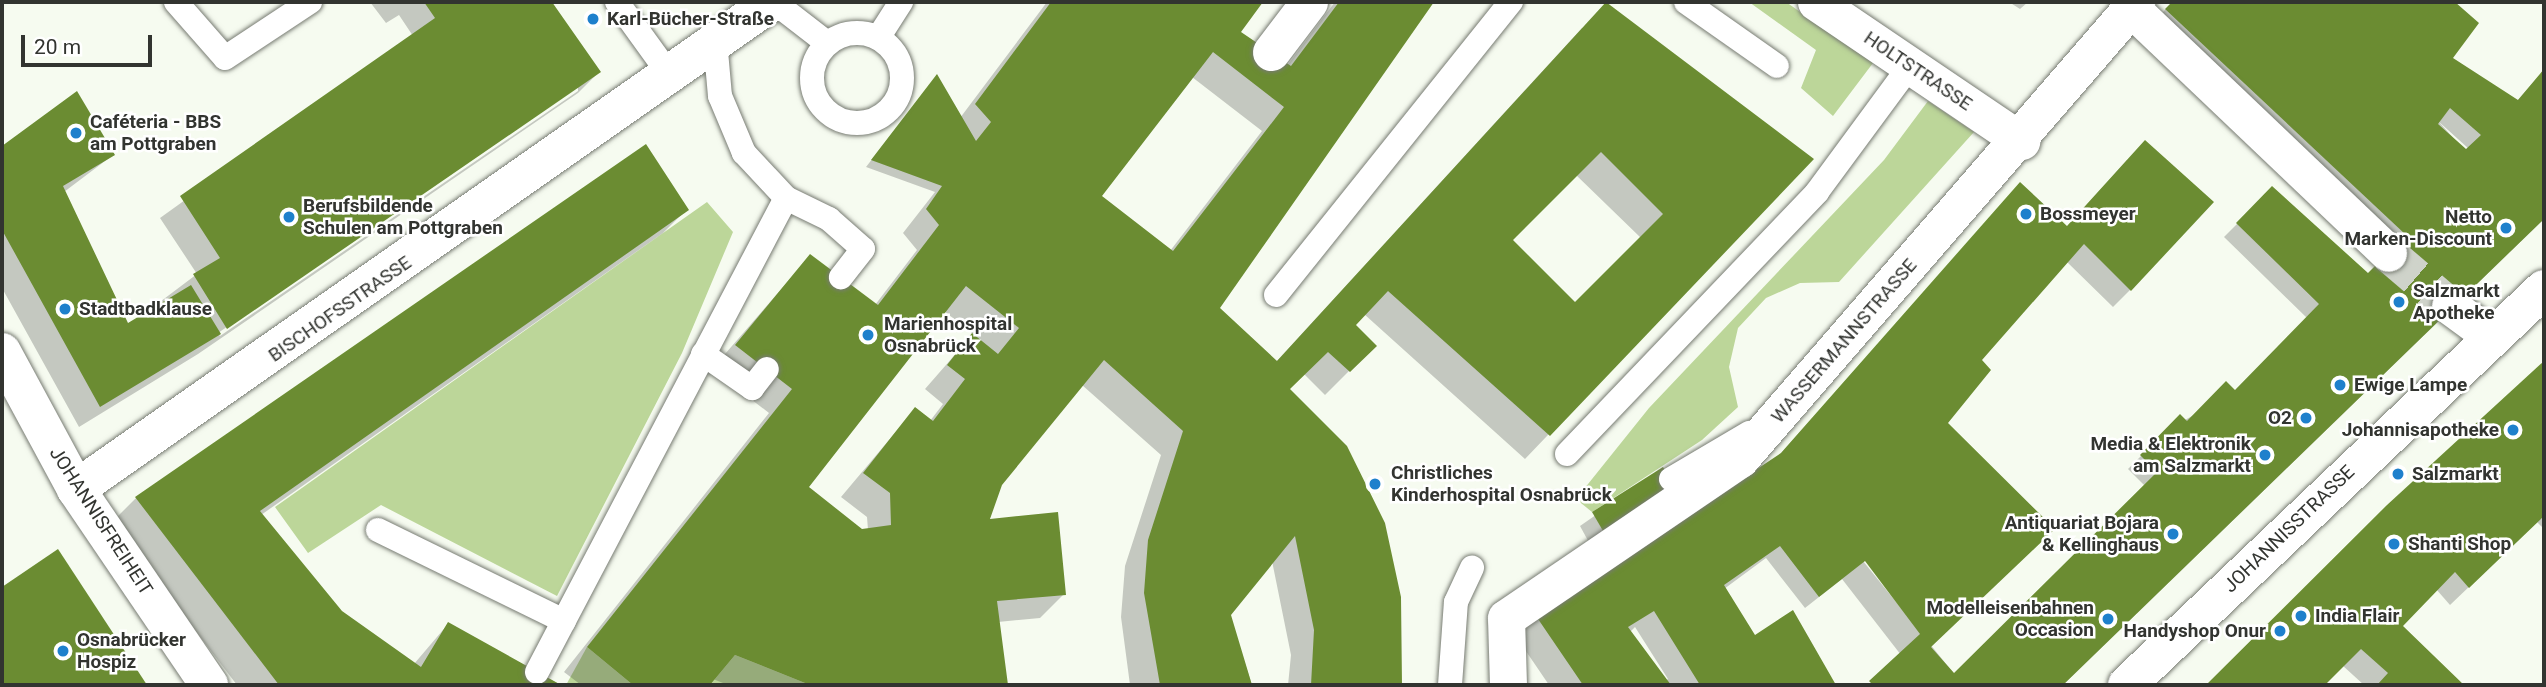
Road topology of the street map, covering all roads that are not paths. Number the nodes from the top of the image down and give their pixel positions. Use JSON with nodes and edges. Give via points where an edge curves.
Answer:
{"nodes":[{"id":1,"x":176,"y":2,"type":"edge"},
{"id":2,"x":310,"y":2,"type":"edge"},
{"id":3,"x":617,"y":2,"type":"edge"},
{"id":4,"x":773,"y":2,"type":"edge"},
{"id":5,"x":901,"y":2,"type":"edge"},
{"id":6,"x":1309,"y":2,"type":"edge"},
{"id":7,"x":1511,"y":2,"type":"edge"},
{"id":8,"x":1686,"y":2,"type":"edge"},
{"id":9,"x":1816,"y":2,"type":"edge"},
{"id":10,"x":2133,"y":5,"type":"edge"},
{"id":11,"x":878,"y":38,"type":"junction"},
{"id":12,"x":715,"y":40,"type":"junction"},
{"id":13,"x":827,"y":43,"type":"junction"},
{"id":14,"x":1271,"y":52,"type":"dead end"},
{"id":15,"x":1777,"y":66,"type":"dead end"},
{"id":16,"x":1910,"y":66,"type":"junction"},
{"id":17,"x":667,"y":71,"type":"junction"},
{"id":18,"x":2021,"y":141,"type":"junction"},
{"id":19,"x":786,"y":198,"type":"junction"},
{"id":20,"x":2388,"y":254,"type":"tunnel mouth"},
{"id":21,"x":841,"y":277,"type":"dead end"},
{"id":22,"x":2544,"y":289,"type":"edge"},
{"id":23,"x":1276,"y":295,"type":"dead end"},
{"id":24,"x":2450,"y":306,"type":"tunnel mouth"},
{"id":25,"x":2491,"y":336,"type":"junction"},
{"id":26,"x":2,"y":352,"type":"edge"},
{"id":27,"x":703,"y":354,"type":"junction"},
{"id":28,"x":767,"y":369,"type":"dead end"},
{"id":29,"x":1778,"y":416,"type":"junction"},
{"id":30,"x":1567,"y":454,"type":"dead end"},
{"id":31,"x":1671,"y":479,"type":"dead end"},
{"id":32,"x":76,"y":489,"type":"junction"},
{"id":33,"x":378,"y":530,"type":"dead end"},
{"id":34,"x":1472,"y":568,"type":"dead end"},
{"id":35,"x":564,"y":621,"type":"junction"},
{"id":36,"x":537,"y":672,"type":"dead end"},
{"id":37,"x":209,"y":685,"type":"edge"},
{"id":38,"x":1450,"y":685,"type":"edge"},
{"id":39,"x":1508,"y":685,"type":"edge"},
{"id":40,"x":2127,"y":685,"type":"edge"}],
"edges":[{"from":1,"to":2,"type":"lane","via":[[225,58]]},
{"from":3,"to":17,"type":"lane"},
{"from":4,"to":12,"type":"street","name":"BISCHOFSSTRASSE"},
{"from":4,"to":13,"type":"lane"},
{"from":5,"to":11,"type":"lane"},
{"from":6,"to":14,"type":"street"},
{"from":7,"to":23,"type":"lane"},
{"from":8,"to":15,"type":"lane"},
{"from":9,"to":16,"type":"street","name":"HOLTSTRASSE"},
{"from":10,"to":18,"type":"street","name":"WASSERMANNSTRASSE"},
{"from":10,"to":20,"type":"street","name":"WASSERMANNSTRASSE"},
{"from":11,"to":13,"type":"lane","via":[[852,34]]},
{"from":11,"to":13,"type":"lane","via":[[900,66],[900,90],[887,110],[865,122],[846,122],[820,104],[812,74]]},
{"from":12,"to":17,"type":"street","name":"BISCHOFSSTRASSE"},
{"from":12,"to":19,"type":"lane","via":[[720,96],[744,153]]},
{"from":16,"to":18,"type":"street","name":"HOLTSTRASSE"},
{"from":16,"to":30,"type":"lane","via":[[1817,192]]},
{"from":17,"to":32,"type":"street","name":"BISCHOFSSTRASSE","via":[[403,266]]},
{"from":18,"to":29,"type":"street","name":"WASSERMANNSTRASSE"},
{"from":19,"to":21,"type":"lane","via":[[828,219],[863,249]]},
{"from":19,"to":27,"type":"lane"},
{"from":22,"to":25,"type":"street","name":"JOHANNISSTRASSE"},
{"from":24,"to":25,"type":"street"},
{"from":25,"to":40,"type":"street","name":"JOHANNISSTRASSE"},
{"from":26,"to":32,"type":"street","name":"JOHANNISFREIHEIT"},
{"from":27,"to":28,"type":"lane","via":[[752,388]]},
{"from":27,"to":35,"type":"lane"},
{"from":29,"to":31,"type":"lane"},
{"from":29,"to":39,"type":"street","name":"WASSERMANNSTRASSE","via":[[1740,459],[1506,618]]},
{"from":32,"to":37,"type":"street","name":"JOHANNISFREIHEIT"},
{"from":33,"to":35,"type":"lane"},
{"from":34,"to":38,"type":"lane","via":[[1456,602]]},
{"from":35,"to":36,"type":"lane"}]}
